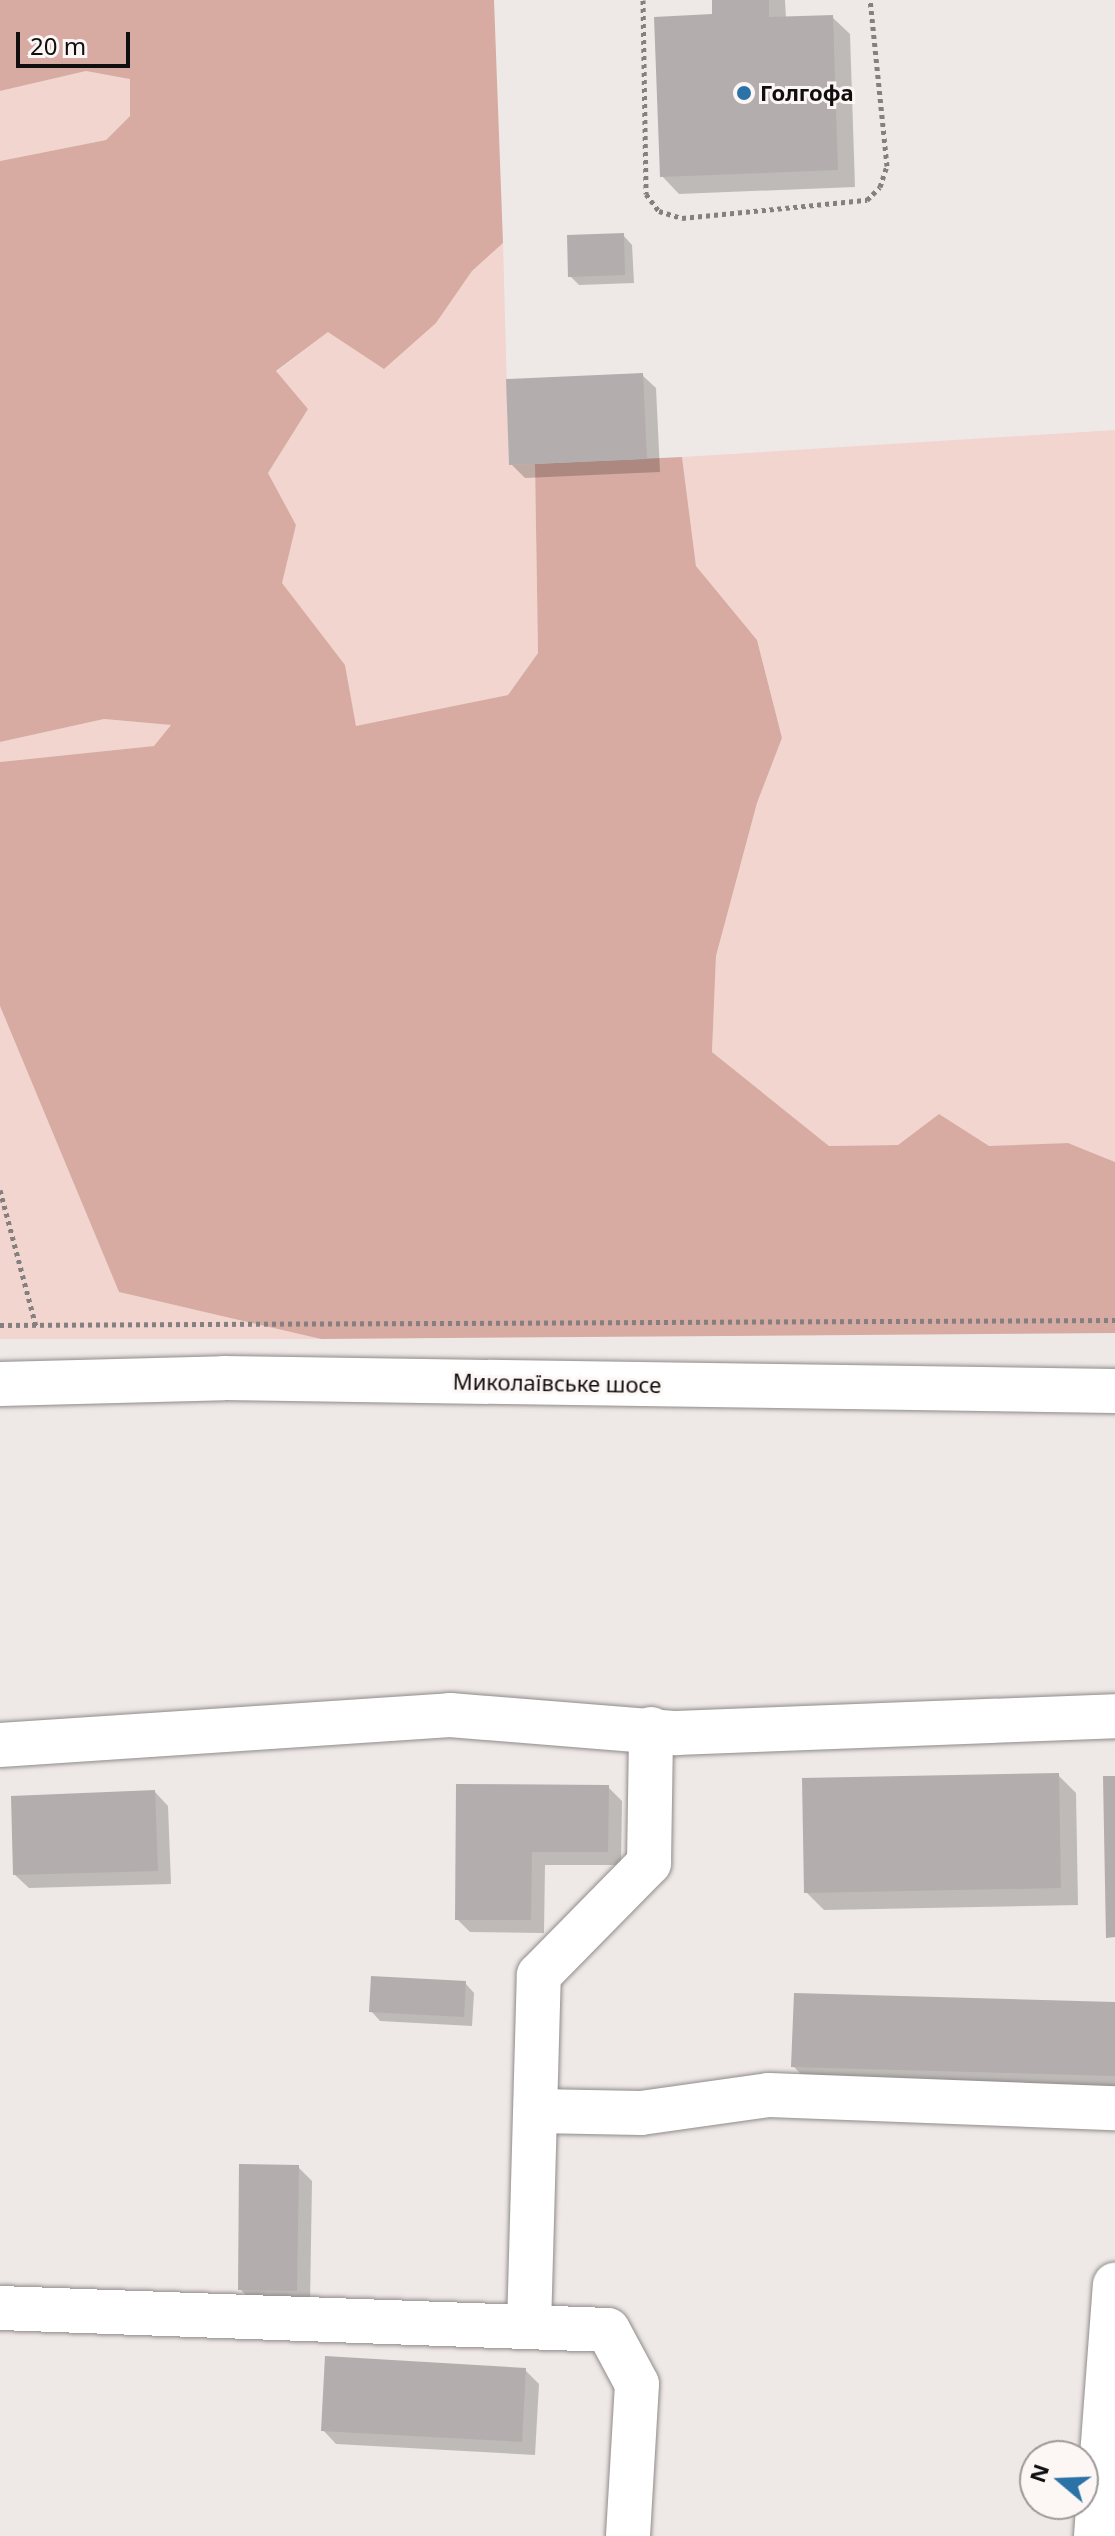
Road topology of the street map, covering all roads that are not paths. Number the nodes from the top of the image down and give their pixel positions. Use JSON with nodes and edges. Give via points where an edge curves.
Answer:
{"nodes":[{"id":1,"x":0,"y":1384,"type":"edge"},
{"id":2,"x":1115,"y":1391,"type":"edge"},
{"id":3,"x":1115,"y":1716,"type":"edge"},
{"id":4,"x":651,"y":1729,"type":"junction"},
{"id":5,"x":0,"y":1745,"type":"edge"},
{"id":6,"x":1115,"y":2108,"type":"edge"},
{"id":7,"x":536,"y":2111,"type":"junction"},
{"id":8,"x":1115,"y":2285,"type":"edge"},
{"id":9,"x":0,"y":2308,"type":"edge"},
{"id":10,"x":529,"y":2327,"type":"junction"},
{"id":11,"x":628,"y":2536,"type":"edge"},
{"id":12,"x":1096,"y":2536,"type":"edge"}],
"edges":[{"from":1,"to":2,"type":"main road","name":"Миколаївське шосе","via":[[224,1378]]},
{"from":3,"to":4,"type":"main road","via":[[676,1733]]},
{"from":4,"to":5,"type":"main road","via":[[450,1715]]},
{"from":4,"to":7,"type":"main road","via":[[649,1863],[539,1975]]},
{"from":6,"to":7,"type":"main road","via":[[769,2095],[641,2113]]},
{"from":7,"to":10,"type":"main road"},
{"from":8,"to":12,"type":"main road"},
{"from":9,"to":10,"type":"main road"},
{"from":10,"to":11,"type":"main road","via":[[608,2330],[637,2384]]}]}
